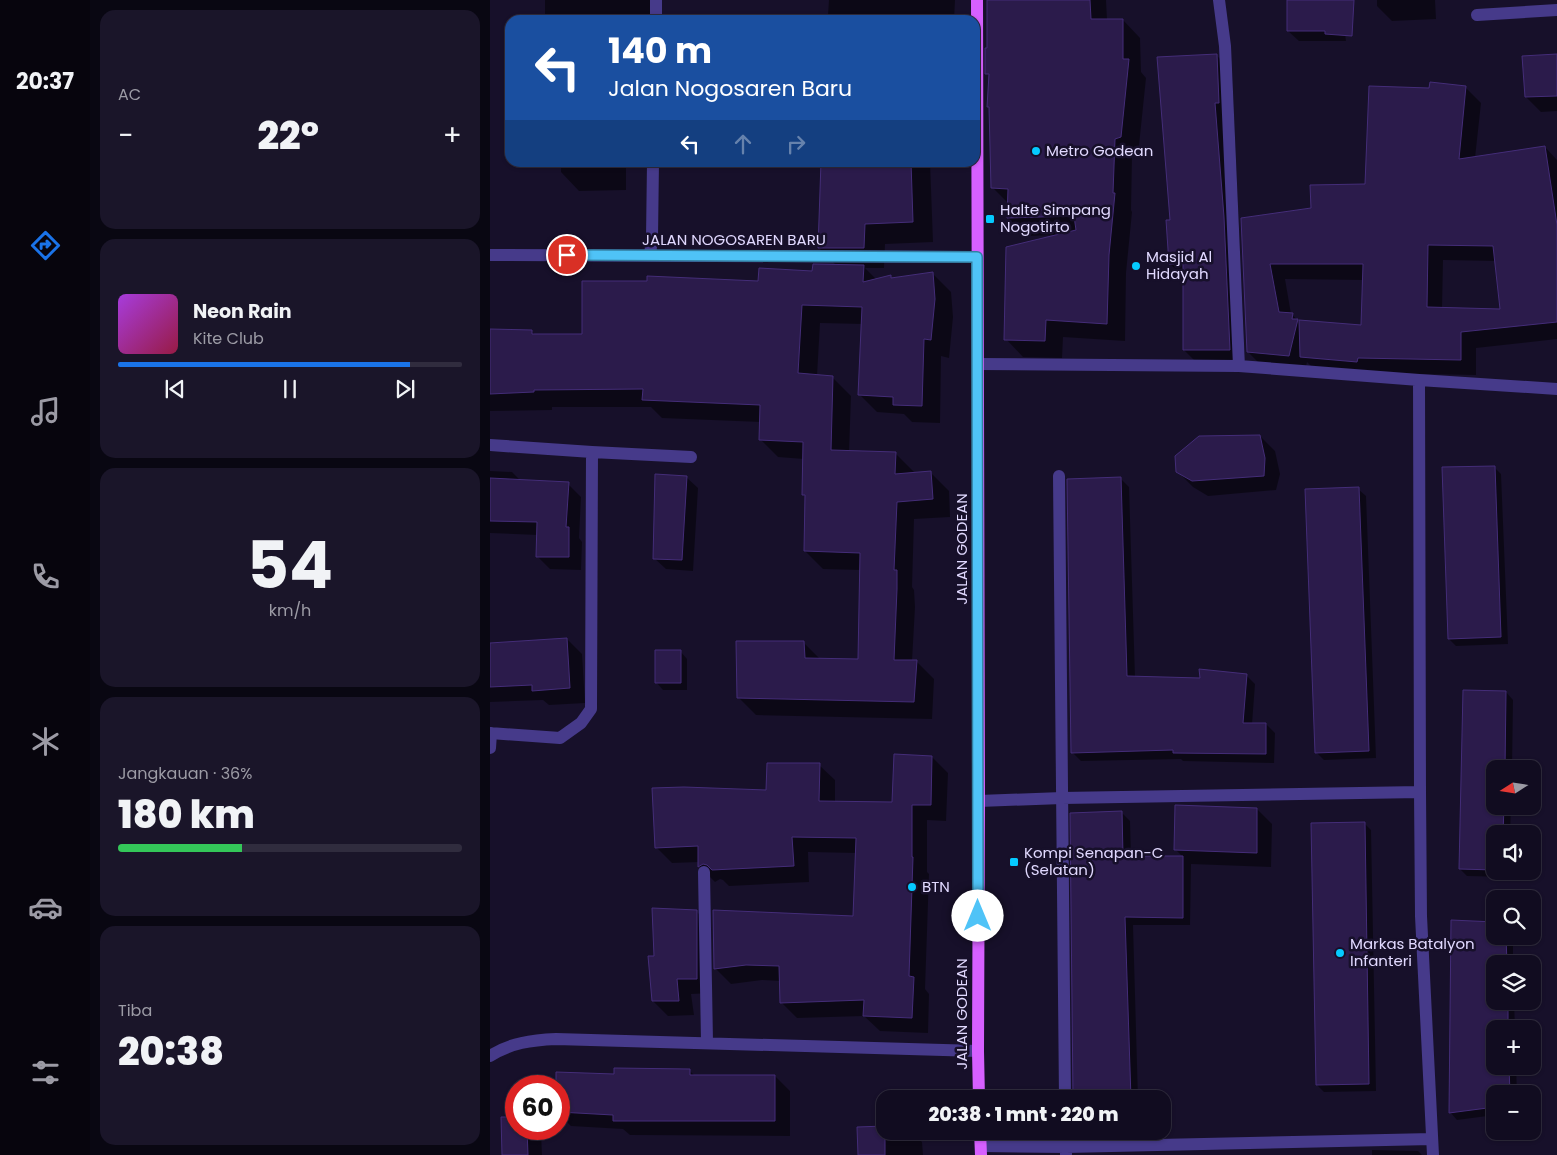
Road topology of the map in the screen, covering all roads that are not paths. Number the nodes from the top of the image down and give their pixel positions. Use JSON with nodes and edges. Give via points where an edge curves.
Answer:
{"nodes":[{"id":1,"x":656,"y":0,"type":"edge"},
{"id":2,"x":977,"y":0,"type":"edge"},
{"id":3,"x":1219,"y":0,"type":"edge"},
{"id":4,"x":1557,"y":10,"type":"edge"},
{"id":5,"x":656,"y":15,"type":"edge"},
{"id":6,"x":977,"y":15,"type":"edge"},
{"id":7,"x":1477,"y":15,"type":"dead end"},
{"id":8,"x":653,"y":167,"type":"edge"},
{"id":9,"x":977,"y":167,"type":"edge"},
{"id":10,"x":490,"y":255,"type":"edge"},
{"id":11,"x":650,"y":256,"type":"junction"},
{"id":12,"x":977,"y":257,"type":"junction"},
{"id":13,"x":978,"y":364,"type":"junction"},
{"id":14,"x":1239,"y":366,"type":"junction"},
{"id":15,"x":1420,"y":380,"type":"junction"},
{"id":16,"x":1557,"y":388,"type":"edge"},
{"id":17,"x":490,"y":445,"type":"edge"},
{"id":18,"x":592,"y":452,"type":"junction"},
{"id":19,"x":691,"y":457,"type":"dead end"},
{"id":20,"x":1059,"y":476,"type":"dead end"},
{"id":21,"x":490,"y":733,"type":"edge"},
{"id":22,"x":490,"y":748,"type":"edge"},
{"id":23,"x":1420,"y":792,"type":"junction"},
{"id":24,"x":1062,"y":798,"type":"junction"},
{"id":25,"x":979,"y":801,"type":"junction"},
{"id":26,"x":704,"y":872,"type":"dead end"},
{"id":27,"x":707,"y":1042,"type":"junction"},
{"id":28,"x":978,"y":1051,"type":"junction"},
{"id":29,"x":490,"y":1056,"type":"edge"},
{"id":30,"x":979,"y":1090,"type":"edge"},
{"id":31,"x":1066,"y":1090,"type":"edge"},
{"id":32,"x":1432,"y":1139,"type":"junction"},
{"id":33,"x":1291,"y":1149,"type":"edge"},
{"id":34,"x":981,"y":1151,"type":"edge"},
{"id":35,"x":1066,"y":1151,"type":"edge"},
{"id":36,"x":1433,"y":1155,"type":"edge"}],
"edges":[{"from":1,"to":5,"type":"street"},
{"from":2,"to":6,"type":"main road","name":"JALAN GODEAN"},
{"from":3,"to":14,"type":"street","via":[[1225,46]]},
{"from":4,"to":7,"type":"street"},
{"from":8,"to":11,"type":"street"},
{"from":9,"to":12,"type":"main road","name":"JALAN GODEAN"},
{"from":10,"to":11,"type":"street","name":"JALAN NOGOSAREN BARU"},
{"from":11,"to":12,"type":"street","name":"JALAN NOGOSAREN BARU"},
{"from":12,"to":13,"type":"main road","name":"JALAN GODEAN"},
{"from":13,"to":14,"type":"street"},
{"from":13,"to":25,"type":"main road","name":"JALAN GODEAN"},
{"from":14,"to":15,"type":"street"},
{"from":15,"to":16,"type":"street"},
{"from":15,"to":23,"type":"street"},
{"from":17,"to":18,"type":"street"},
{"from":18,"to":19,"type":"street"},
{"from":18,"to":21,"type":"street","via":[[591,709],[581,723],[560,738]]},
{"from":20,"to":24,"type":"street"},
{"from":21,"to":22,"type":"street"},
{"from":23,"to":24,"type":"street"},
{"from":23,"to":32,"type":"street"},
{"from":24,"to":25,"type":"street"},
{"from":24,"to":31,"type":"street"},
{"from":25,"to":28,"type":"main road","name":"JALAN GODEAN"},
{"from":26,"to":27,"type":"street"},
{"from":27,"to":28,"type":"street"},
{"from":27,"to":29,"type":"street","via":[[534,1040]]},
{"from":28,"to":30,"type":"main road","name":"JALAN GODEAN"},
{"from":32,"to":33,"type":"street"},
{"from":32,"to":36,"type":"street"},
{"from":33,"to":35,"type":"street"},
{"from":34,"to":35,"type":"street"}]}
